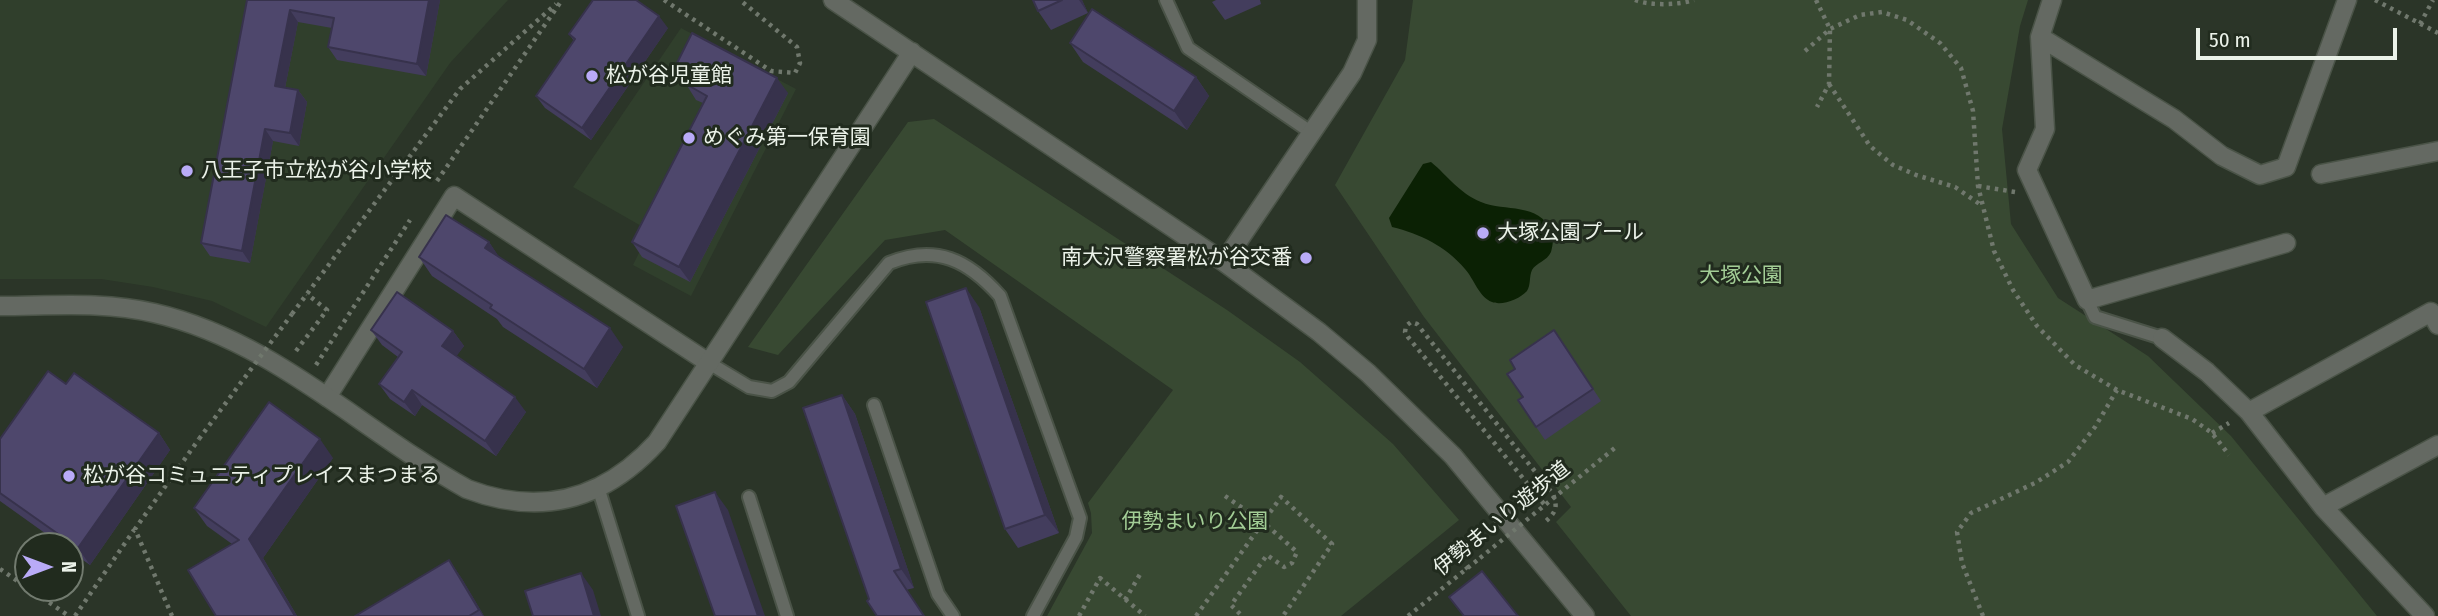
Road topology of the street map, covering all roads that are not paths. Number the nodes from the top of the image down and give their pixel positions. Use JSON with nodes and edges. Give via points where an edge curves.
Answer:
{"nodes":[{"id":1,"x":834,"y":0,"type":"edge"},
{"id":2,"x":1166,"y":0,"type":"edge"},
{"id":3,"x":1367,"y":0,"type":"edge"},
{"id":4,"x":2052,"y":0,"type":"edge"},
{"id":5,"x":2347,"y":0,"type":"edge"},
{"id":6,"x":2040,"y":37,"type":"junction"},
{"id":7,"x":912,"y":52,"type":"junction"},
{"id":8,"x":1312,"y":133,"type":"junction"},
{"id":9,"x":2438,"y":151,"type":"edge"},
{"id":10,"x":2321,"y":174,"type":"dead end"},
{"id":11,"x":2286,"y":243,"type":"dead end"},
{"id":12,"x":1224,"y":262,"type":"junction"},
{"id":13,"x":2087,"y":300,"type":"junction"},
{"id":14,"x":0,"y":306,"type":"edge"},
{"id":15,"x":2438,"y":325,"type":"edge"},
{"id":16,"x":2162,"y":338,"type":"joint"},
{"id":17,"x":709,"y":363,"type":"junction"},
{"id":18,"x":327,"y":397,"type":"junction"},
{"id":19,"x":874,"y":405,"type":"dead end"},
{"id":20,"x":2249,"y":412,"type":"junction"},
{"id":21,"x":2438,"y":445,"type":"edge"},
{"id":22,"x":598,"y":487,"type":"junction"},
{"id":23,"x":749,"y":497,"type":"dead end"},
{"id":24,"x":2323,"y":507,"type":"junction"},
{"id":25,"x":638,"y":616,"type":"edge"},
{"id":26,"x":787,"y":616,"type":"edge"},
{"id":27,"x":953,"y":616,"type":"edge"},
{"id":28,"x":1033,"y":616,"type":"edge"},
{"id":29,"x":1585,"y":616,"type":"edge"},
{"id":30,"x":2425,"y":616,"type":"edge"}],
"edges":[{"from":1,"to":7,"type":"street"},
{"from":2,"to":8,"type":"lane","via":[[1188,48]]},
{"from":3,"to":8,"type":"street","via":[[1367,40],[1361,55]]},
{"from":4,"to":6,"type":"street"},
{"from":5,"to":6,"type":"street","via":[[2286,167],[2260,175],[2222,156],[2174,119]]},
{"from":6,"to":13,"type":"street","via":[[2045,129],[2027,170]]},
{"from":7,"to":12,"type":"street"},
{"from":7,"to":17,"type":"street"},
{"from":8,"to":12,"type":"street"},
{"from":9,"to":10,"type":"street"},
{"from":11,"to":13,"type":"street"},
{"from":12,"to":29,"type":"street","via":[[1319,331],[1415,416],[1498,508]]},
{"from":13,"to":16,"type":"lane","via":[[2095,317]]},
{"from":14,"to":18,"type":"street","via":[[103,305],[188,322],[239,344]]},
{"from":15,"to":20,"type":"street","via":[[2431,312]]},
{"from":16,"to":20,"type":"street"},
{"from":17,"to":18,"type":"street","via":[[454,196]]},
{"from":17,"to":22,"type":"street","via":[[657,442],[640,460]]},
{"from":17,"to":28,"type":"lane","via":[[750,387],[772,391],[789,382],[889,262],[908,255],[939,255],[965,264],[983,277],[1000,296],[1080,518],[1076,537]]},
{"from":18,"to":22,"type":"street","via":[[447,478],[488,497],[544,502]]},
{"from":19,"to":27,"type":"lane","via":[[939,594]]},
{"from":20,"to":24,"type":"street"},
{"from":21,"to":24,"type":"street"},
{"from":22,"to":25,"type":"lane"},
{"from":23,"to":26,"type":"lane"},
{"from":24,"to":30,"type":"street"}]}
